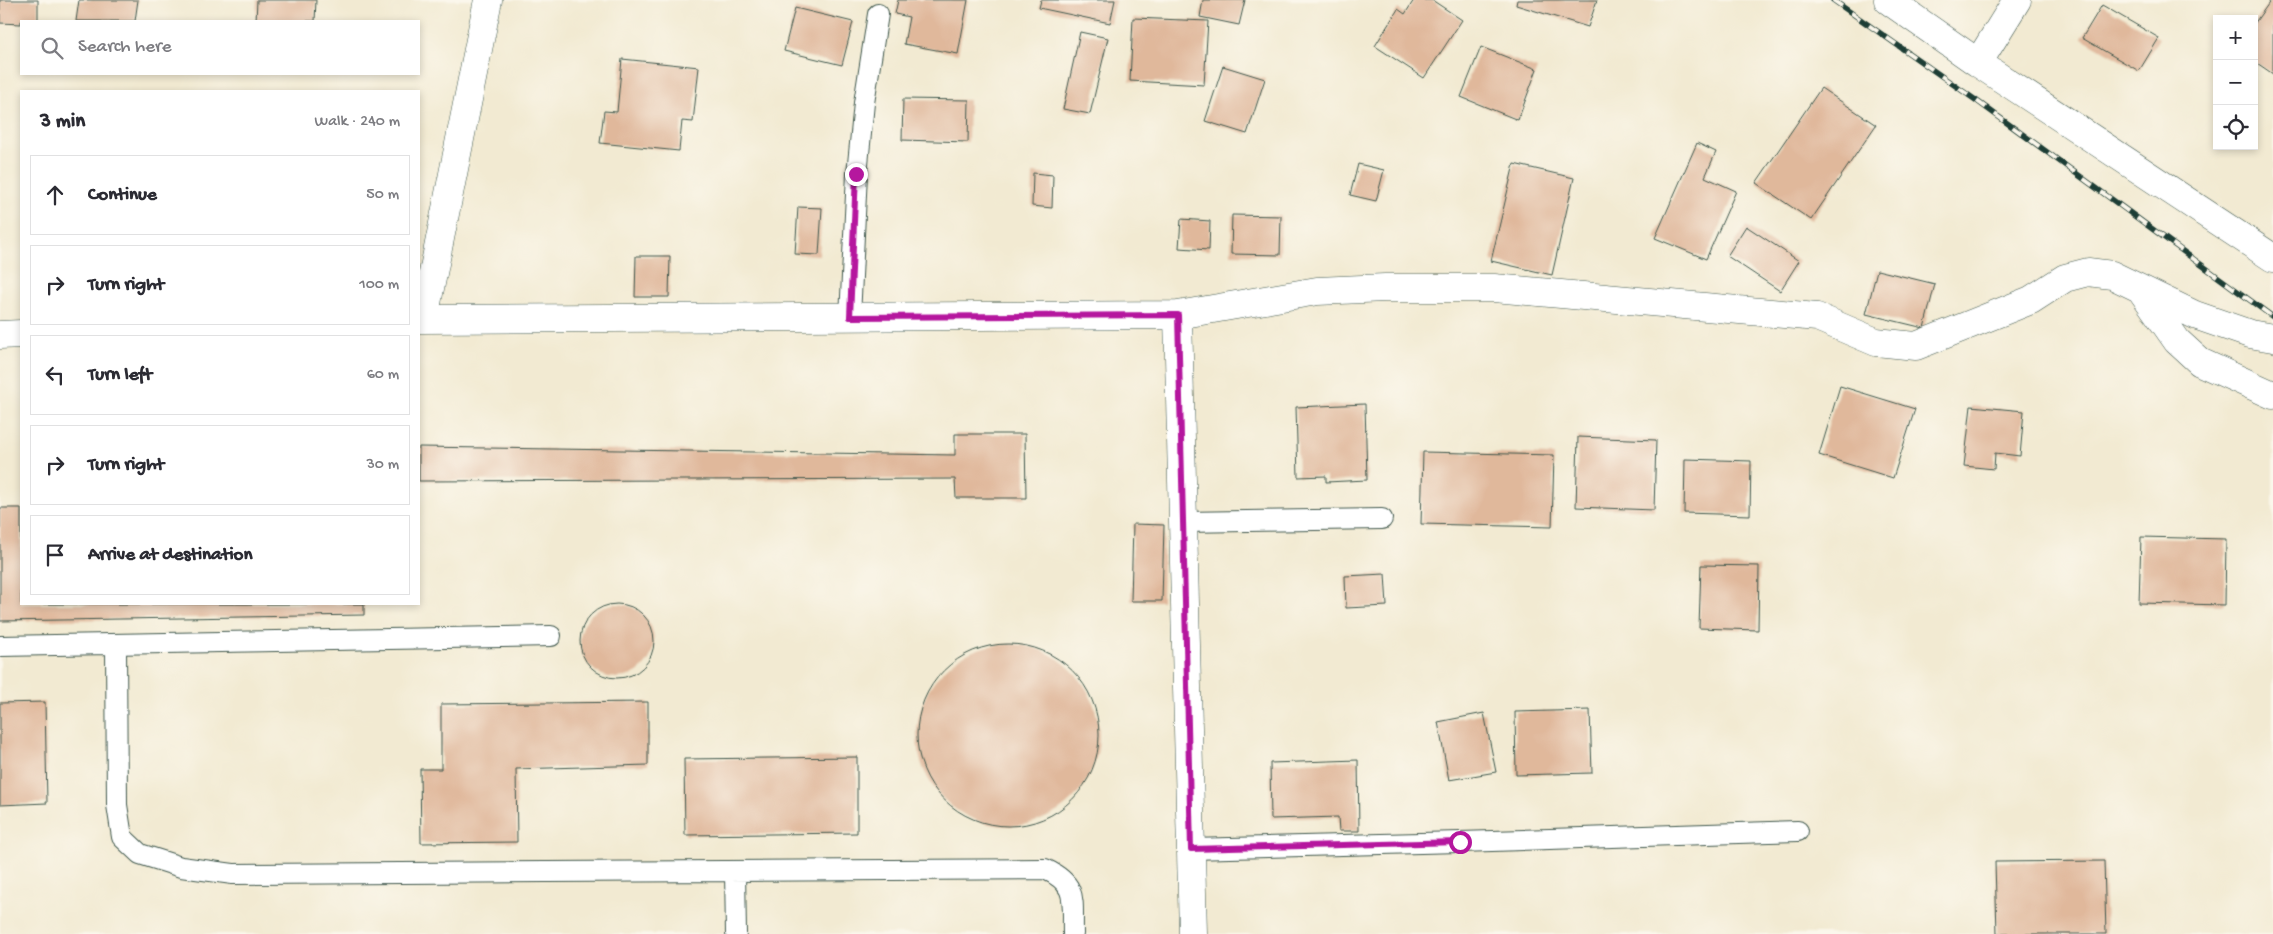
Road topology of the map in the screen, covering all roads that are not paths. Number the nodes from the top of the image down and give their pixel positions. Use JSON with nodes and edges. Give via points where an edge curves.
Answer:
{"nodes":[{"id":1,"x":488,"y":0,"type":"edge"},
{"id":2,"x":1888,"y":0,"type":"edge"},
{"id":3,"x":2017,"y":0,"type":"edge"},
{"id":4,"x":878,"y":14,"type":"dead end"},
{"id":5,"x":1978,"y":63,"type":"junction"},
{"id":6,"x":2273,"y":258,"type":"edge"},
{"id":7,"x":2140,"y":288,"type":"junction"},
{"id":8,"x":1178,"y":315,"type":"junction"},
{"id":9,"x":850,"y":317,"type":"junction"},
{"id":10,"x":421,"y":318,"type":"edge"},
{"id":11,"x":20,"y":334,"type":"edge"},
{"id":12,"x":0,"y":335,"type":"edge"},
{"id":13,"x":2273,"y":338,"type":"edge"},
{"id":14,"x":2273,"y":395,"type":"edge"},
{"id":15,"x":1382,"y":519,"type":"dead end"},
{"id":16,"x":1183,"y":522,"type":"junction"},
{"id":17,"x":551,"y":636,"type":"dead end"},
{"id":18,"x":116,"y":644,"type":"junction"},
{"id":19,"x":0,"y":646,"type":"edge"},
{"id":20,"x":1798,"y":831,"type":"dead end"},
{"id":21,"x":1191,"y":849,"type":"junction"},
{"id":22,"x":735,"y":871,"type":"junction"},
{"id":23,"x":736,"y":934,"type":"edge"},
{"id":24,"x":1074,"y":934,"type":"edge"},
{"id":25,"x":1193,"y":934,"type":"edge"}],
"edges":[{"from":1,"to":10,"type":"street"},
{"from":2,"to":5,"type":"street"},
{"from":3,"to":5,"type":"street"},
{"from":4,"to":9,"type":"lane","via":[[856,174]]},
{"from":5,"to":6,"type":"street"},
{"from":7,"to":8,"type":"street","via":[[2112,275],[2088,272],[2065,278],[2031,300],[1916,346],[1876,342],[1817,317],[1494,288],[1317,291]]},
{"from":7,"to":13,"type":"street","via":[[2195,315],[2250,334]]},
{"from":7,"to":14,"type":"street","via":[[2178,341],[2200,362]]},
{"from":8,"to":9,"type":"street"},
{"from":8,"to":16,"type":"street"},
{"from":9,"to":10,"type":"street"},
{"from":11,"to":12,"type":"street"},
{"from":15,"to":16,"type":"lane"},
{"from":16,"to":21,"type":"street"},
{"from":17,"to":18,"type":"lane"},
{"from":18,"to":19,"type":"lane"},
{"from":18,"to":22,"type":"lane","via":[[117,805],[122,837],[140,854],[181,866],[233,874]]},
{"from":20,"to":21,"type":"lane"},
{"from":21,"to":25,"type":"street"},
{"from":22,"to":23,"type":"lane"},
{"from":22,"to":24,"type":"lane","via":[[1045,869],[1062,877],[1071,891]]}]}
